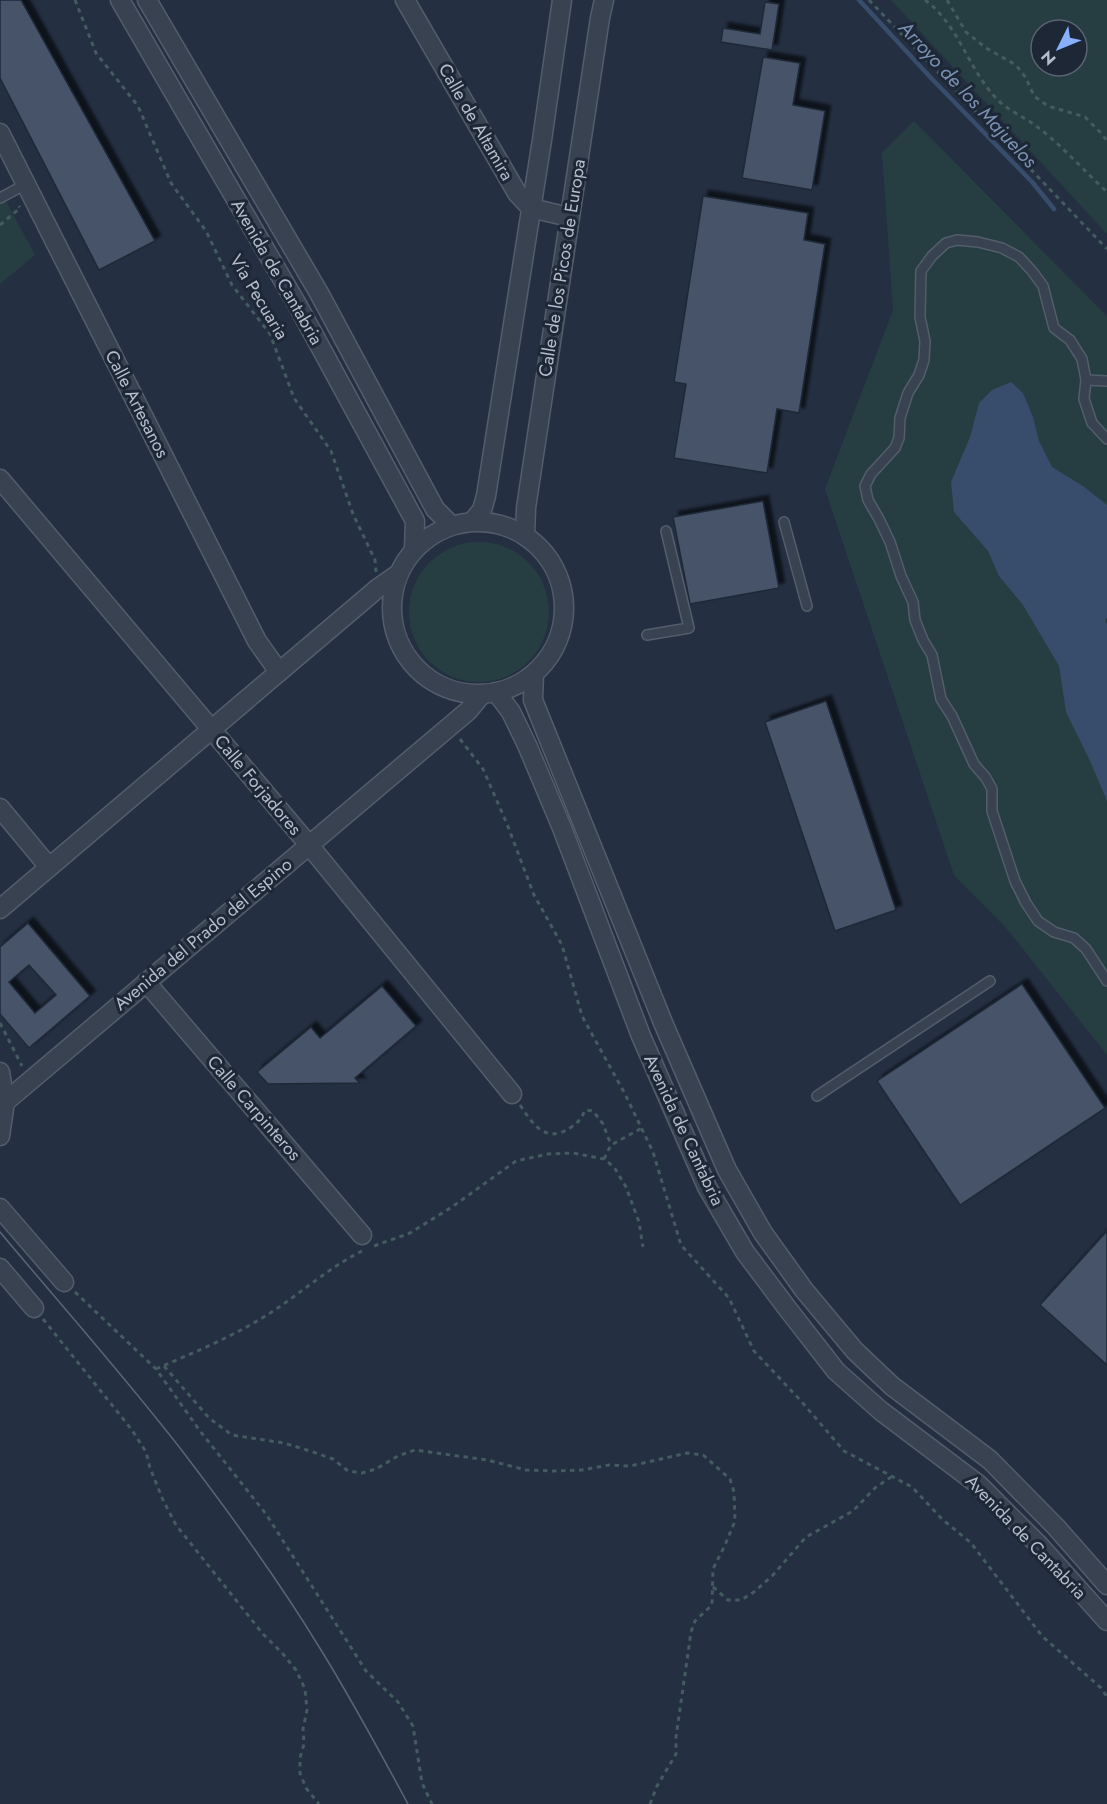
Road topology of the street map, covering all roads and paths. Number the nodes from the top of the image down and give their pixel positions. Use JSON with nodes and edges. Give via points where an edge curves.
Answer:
{"nodes":[{"id":1,"x":75,"y":0,"type":"edge"},
{"id":2,"x":120,"y":0,"type":"edge"},
{"id":3,"x":147,"y":0,"type":"edge"},
{"id":4,"x":405,"y":0,"type":"edge"},
{"id":5,"x":562,"y":0,"type":"edge"},
{"id":6,"x":604,"y":0,"type":"edge"},
{"id":7,"x":868,"y":0,"type":"edge"},
{"id":8,"x":925,"y":0,"type":"edge"},
{"id":9,"x":947,"y":0,"type":"edge"},
{"id":10,"x":1,"y":138,"type":"edge"},
{"id":11,"x":1107,"y":141,"type":"edge"},
{"id":12,"x":26,"y":184,"type":"junction"},
{"id":13,"x":1107,"y":192,"type":"edge"},
{"id":14,"x":0,"y":198,"type":"edge"},
{"id":15,"x":531,"y":208,"type":"junction"},
{"id":16,"x":569,"y":217,"type":"junction"},
{"id":17,"x":1107,"y":249,"type":"edge"},
{"id":18,"x":1086,"y":380,"type":"junction"},
{"id":19,"x":1107,"y":381,"type":"edge"},
{"id":20,"x":1107,"y":439,"type":"edge"},
{"id":21,"x":0,"y":479,"type":"edge"},
{"id":22,"x":474,"y":521,"type":"junction"},
{"id":23,"x":784,"y":522,"type":"dead end"},
{"id":24,"x":451,"y":525,"type":"junction"},
{"id":25,"x":666,"y":531,"type":"dead end"},
{"id":26,"x":525,"y":536,"type":"junction"},
{"id":27,"x":414,"y":549,"type":"junction"},
{"id":28,"x":398,"y":574,"type":"junction"},
{"id":29,"x":378,"y":588,"type":"junction"},
{"id":30,"x":807,"y":606,"type":"dead end"},
{"id":31,"x":647,"y":635,"type":"dead end"},
{"id":32,"x":279,"y":672,"type":"junction"},
{"id":33,"x":534,"y":674,"type":"junction"},
{"id":34,"x":489,"y":693,"type":"junction"},
{"id":35,"x":212,"y":729,"type":"junction"},
{"id":36,"x":0,"y":808,"type":"edge"},
{"id":37,"x":309,"y":845,"type":"junction"},
{"id":38,"x":49,"y":867,"type":"junction"},
{"id":39,"x":0,"y":909,"type":"edge"},
{"id":40,"x":990,"y":981,"type":"dead end"},
{"id":41,"x":1107,"y":981,"type":"edge"},
{"id":42,"x":146,"y":982,"type":"junction"},
{"id":43,"x":0,"y":1023,"type":"edge"},
{"id":44,"x":0,"y":1072,"type":"edge"},
{"id":45,"x":29,"y":1081,"type":"junction"},
{"id":46,"x":512,"y":1094,"type":"joint"},
{"id":47,"x":817,"y":1096,"type":"dead end"},
{"id":48,"x":5,"y":1102,"type":"junction"},
{"id":49,"x":642,"y":1128,"type":"dead end"},
{"id":50,"x":0,"y":1136,"type":"edge"},
{"id":51,"x":611,"y":1145,"type":"junction"},
{"id":52,"x":604,"y":1159,"type":"junction"},
{"id":53,"x":0,"y":1208,"type":"edge"},
{"id":54,"x":362,"y":1234,"type":"dead end"},
{"id":55,"x":643,"y":1247,"type":"dead end"},
{"id":56,"x":0,"y":1268,"type":"edge"},
{"id":57,"x":64,"y":1282,"type":"joint"},
{"id":58,"x":34,"y":1308,"type":"joint"},
{"id":59,"x":164,"y":1365,"type":"junction"},
{"id":60,"x":156,"y":1369,"type":"junction"},
{"id":61,"x":892,"y":1476,"type":"dead end"},
{"id":62,"x":1107,"y":1585,"type":"edge"},
{"id":63,"x":713,"y":1587,"type":"junction"},
{"id":64,"x":1107,"y":1622,"type":"edge"},
{"id":65,"x":319,"y":1804,"type":"edge"},
{"id":66,"x":432,"y":1804,"type":"edge"},
{"id":67,"x":650,"y":1804,"type":"edge"}],
"edges":[{"from":1,"to":29,"type":"path","name":"Vía Pecuaria","via":[[96,53],[138,105],[171,183],[206,231],[232,285],[270,334],[294,398],[331,451],[353,514],[375,560]]},
{"from":2,"to":27,"type":"street","name":"Avenida de Cantabria","via":[[416,521]]},
{"from":3,"to":24,"type":"street","name":"Avenida de Cantabria","via":[[319,293],[435,509]]},
{"from":4,"to":15,"type":"street","name":"Calle de Altamira","via":[[517,193]]},
{"from":5,"to":15,"type":"street"},
{"from":6,"to":16,"type":"street","name":"Calle de los Picos de Europa"},
{"from":7,"to":17,"type":"path"},
{"from":8,"to":13,"type":"path","via":[[948,24],[995,98],[1036,125]]},
{"from":9,"to":11,"type":"path","via":[[966,33],[1016,65],[1034,96],[1048,106],[1085,117]]},
{"from":10,"to":12,"type":"street","name":"Calle Artesanos"},
{"from":12,"to":14,"type":"lane"},
{"from":12,"to":32,"type":"street","name":"Calle Artesanos","via":[[257,641]]},
{"from":15,"to":16,"type":"street"},
{"from":15,"to":22,"type":"street","via":[[486,496]]},
{"from":16,"to":26,"type":"street","name":"Calle de los Picos de Europa"},
{"from":18,"to":19,"type":"lane"},
{"from":18,"to":20,"type":"lane","via":[[1084,399],[1092,423]]},
{"from":18,"to":41,"type":"lane","via":[[1082,359],[1070,340],[1054,328],[1043,286],[1019,256],[978,242],[946,243],[921,271],[924,360],[908,393],[899,438],[865,486],[913,602],[922,640],[932,655],[941,699],[974,764],[992,789],[992,811],[1015,881],[1038,921],[1054,932],[1074,938]]},
{"from":21,"to":35,"type":"street","name":"Calle Forjadores"},
{"from":22,"to":24,"type":"street"},
{"from":22,"to":26,"type":"street","via":[[501,524]]},
{"from":23,"to":30,"type":"lane"},
{"from":24,"to":27,"type":"street"},
{"from":25,"to":31,"type":"lane","via":[[689,628]]},
{"from":26,"to":33,"type":"street","via":[[543,551],[556,571],[563,594],[563,623],[555,647]]},
{"from":27,"to":28,"type":"street"},
{"from":28,"to":29,"type":"street"},
{"from":28,"to":34,"type":"street","via":[[392,599],[393,625],[404,652],[424,675],[453,690]]},
{"from":29,"to":32,"type":"street"},
{"from":32,"to":35,"type":"street"},
{"from":33,"to":34,"type":"street","via":[[513,687]]},
{"from":33,"to":62,"type":"street","name":"Avenida de Cantabria","via":[[533,700],[664,1025],[727,1170],[763,1233],[855,1351],[892,1386],[990,1460]]},
{"from":34,"to":37,"type":"street","name":"Avenida del Prado del Espino"},
{"from":34,"to":64,"type":"street","name":"Avenida de Cantabria","via":[[511,712],[527,745],[641,1036],[707,1187],[746,1252],[836,1371],[881,1411],[979,1485]]},
{"from":35,"to":37,"type":"street","name":"Calle Forjadores"},
{"from":35,"to":38,"type":"street"},
{"from":36,"to":38,"type":"street"},
{"from":37,"to":42,"type":"street","name":"Avenida del Prado del Espino"},
{"from":37,"to":46,"type":"street","name":"Calle Forjadores"},
{"from":38,"to":39,"type":"street"},
{"from":40,"to":47,"type":"lane"},
{"from":42,"to":45,"type":"street","name":"Avenida del Prado del Espino"},
{"from":42,"to":54,"type":"street","name":"Calle Carpinteros"},
{"from":43,"to":45,"type":"path"},
{"from":44,"to":48,"type":"street"},
{"from":45,"to":48,"type":"street","name":"Avenida del Prado del Espino"},
{"from":46,"to":51,"type":"path","via":[[536,1127],[549,1134],[563,1132],[581,1121],[585,1110],[593,1111]]},
{"from":48,"to":50,"type":"street"},
{"from":49,"to":51,"type":"path"},
{"from":51,"to":52,"type":"path"},
{"from":52,"to":55,"type":"path","via":[[626,1187]]},
{"from":52,"to":59,"type":"path","via":[[548,1154],[516,1161],[410,1233],[361,1251],[258,1321]]},
{"from":53,"to":57,"type":"street"},
{"from":56,"to":58,"type":"street"},
{"from":57,"to":60,"type":"path"},
{"from":58,"to":65,"type":"path","via":[[132,1430],[146,1452],[176,1525],[296,1670],[305,1689],[307,1710],[300,1773]]},
{"from":59,"to":60,"type":"path"},
{"from":59,"to":63,"type":"path","via":[[209,1418],[232,1435],[310,1450],[333,1459],[348,1471],[376,1469],[415,1450],[526,1470],[554,1471],[630,1466],[687,1453],[703,1455],[730,1479],[734,1492],[735,1521],[713,1569]]},
{"from":60,"to":66,"type":"path","via":[[266,1514],[366,1671],[398,1702],[413,1725],[422,1782]]},
{"from":61,"to":63,"type":"path","via":[[854,1511],[806,1537],[754,1593],[741,1600],[728,1600]]},
{"from":63,"to":67,"type":"path","via":[[712,1605],[694,1621],[691,1632],[676,1754]]}]}
